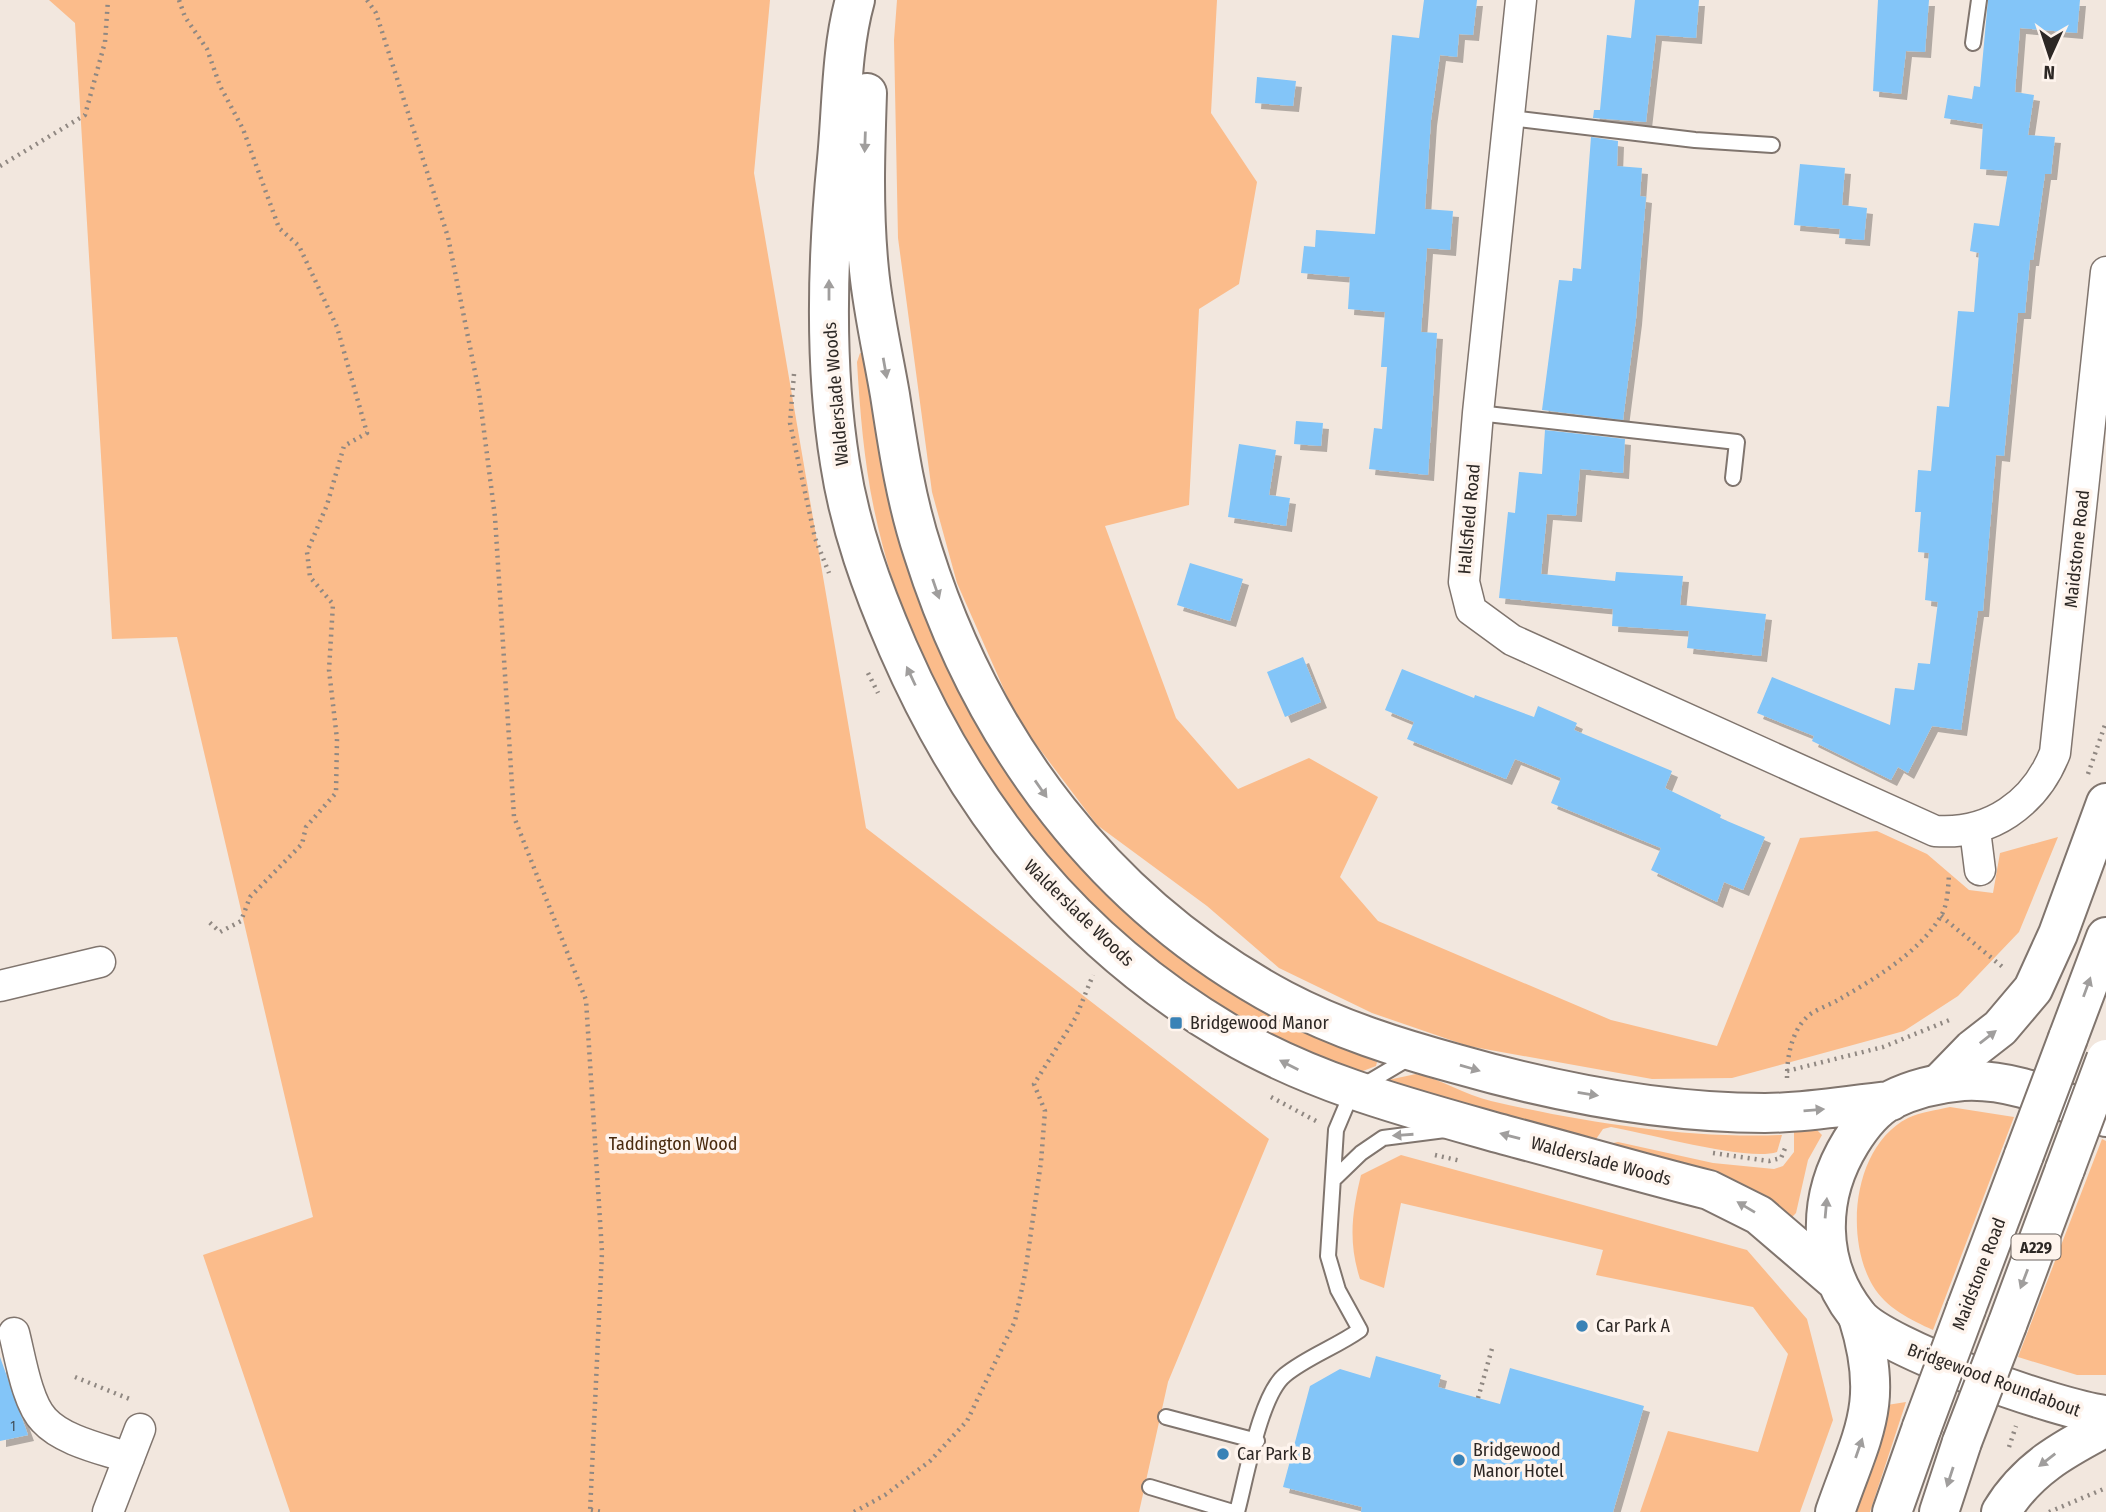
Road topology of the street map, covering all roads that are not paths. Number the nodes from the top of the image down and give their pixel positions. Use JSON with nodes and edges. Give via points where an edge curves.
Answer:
{"nodes":[{"id":1,"x":855,"y":0,"type":"edge"},
{"id":2,"x":869,"y":0,"type":"edge"},
{"id":3,"x":1521,"y":0,"type":"edge"},
{"id":4,"x":1979,"y":0,"type":"edge"},
{"id":5,"x":1973,"y":43,"type":"dead end"},
{"id":6,"x":1510,"y":118,"type":"junction"},
{"id":7,"x":1772,"y":145,"type":"dead end"},
{"id":8,"x":2106,"y":272,"type":"edge"},
{"id":9,"x":1478,"y":412,"type":"junction"},
{"id":10,"x":1733,"y":478,"type":"dead end"},
{"id":11,"x":2106,"y":803,"type":"edge"},
{"id":12,"x":2011,"y":810,"type":"joint"},
{"id":13,"x":1975,"y":830,"type":"junction"},
{"id":14,"x":1980,"y":870,"type":"dead end"},
{"id":15,"x":2106,"y":937,"type":"edge"},
{"id":16,"x":100,"y":962,"type":"dead end"},
{"id":17,"x":0,"y":986,"type":"edge"},
{"id":18,"x":1419,"y":1054,"type":"junction"},
{"id":19,"x":2106,"y":1059,"type":"edge"},
{"id":20,"x":1939,"y":1084,"type":"junction"},
{"id":21,"x":1352,"y":1091,"type":"junction"},
{"id":22,"x":1891,"y":1101,"type":"junction"},
{"id":23,"x":2106,"y":1117,"type":"edge"},
{"id":24,"x":1470,"y":1125,"type":"junction"},
{"id":25,"x":1333,"y":1180,"type":"junction"},
{"id":26,"x":1836,"y":1281,"type":"junction"},
{"id":27,"x":1858,"y":1317,"type":"junction"},
{"id":28,"x":13,"y":1333,"type":"dead end"},
{"id":29,"x":2106,"y":1415,"type":"edge"},
{"id":30,"x":1166,"y":1417,"type":"dead end"},
{"id":31,"x":136,"y":1419,"type":"road end"},
{"id":32,"x":2106,"y":1427,"type":"edge"},
{"id":33,"x":1257,"y":1441,"type":"junction"},
{"id":34,"x":129,"y":1458,"type":"junction"},
{"id":35,"x":1150,"y":1487,"type":"dead end"},
{"id":36,"x":108,"y":1512,"type":"edge"},
{"id":37,"x":1235,"y":1512,"type":"edge"},
{"id":38,"x":1835,"y":1512,"type":"edge"},
{"id":39,"x":1892,"y":1512,"type":"edge"},
{"id":40,"x":1938,"y":1512,"type":"edge"},
{"id":41,"x":2001,"y":1512,"type":"edge"}],
"edges":[{"from":21,"to":1,"type":"street","name":"Walderslade Woods","one_way":true,"via":[[1303,1072],[1228,1032],[1145,976],[1099,937],[1020,857],[973,792],[911,677],[855,535],[833,404],[829,278],[833,200]]},
{"from":2,"to":18,"type":"street","one_way":true,"via":[[864,197],[869,273],[915,525],[949,624],[984,702],[1058,813],[1133,893],[1171,925],[1283,1000],[1369,1038]]},
{"from":3,"to":6,"type":"street","name":"Hallsfield Road"},
{"from":4,"to":5,"type":"lane"},
{"from":6,"to":7,"type":"lane"},
{"from":6,"to":9,"type":"street","name":"Hallsfield Road"},
{"from":8,"to":12,"type":"street","name":"Maidstone Road","via":[[2058,742],[2040,781]]},
{"from":9,"to":10,"type":"lane","via":[[1737,442]]},
{"from":9,"to":13,"type":"street","name":"Hallsfield Road","via":[[1464,582],[1471,610],[1481,620],[1512,640],[1935,831]]},
{"from":20,"to":11,"type":"street","one_way":true,"via":[[2000,1028],[2034,989]]},
{"from":12,"to":13,"type":"street","name":"Hallsfield Road"},
{"from":13,"to":14,"type":"street"},
{"from":39,"to":15,"type":"street","name":"Maidstone Road","number":"A229","one_way":true,"bridge":true},
{"from":16,"to":17,"type":"street"},
{"from":18,"to":21,"type":"lane"},
{"from":18,"to":22,"type":"street","one_way":true,"via":[[1521,1082],[1681,1108],[1764,1113]]},
{"from":19,"to":40,"type":"street","number":"A229","one_way":true,"bridge":true},
{"from":20,"to":22,"type":"street","name":"Bridgewood Roundabout"},
{"from":20,"to":23,"type":"street","name":"Bridgewood Roundabout","via":[[1992,1082],[2020,1087]]},
{"from":21,"to":24,"type":"street","name":"Walderslade Woods"},
{"from":21,"to":25,"type":"lane","via":[[1336,1130]]},
{"from":26,"to":22,"type":"street","name":"Bridgewood Roundabout","one_way":true,"via":[[1825,1230],[1829,1185],[1856,1134],[1875,1111]]},
{"from":24,"to":25,"type":"lane","one_way":true,"via":[[1383,1138]]},
{"from":26,"to":24,"type":"street","name":"Walderslade Woods","one_way":true,"via":[[1785,1234],[1737,1201]]},
{"from":25,"to":33,"type":"lane","via":[[1328,1256],[1338,1290],[1360,1330],[1284,1376],[1264,1405]]},
{"from":26,"to":27,"type":"street","name":"Bridgewood Roundabout"},
{"from":27,"to":29,"type":"street","name":"Bridgewood Roundabout","via":[[1882,1336],[1924,1356],[2087,1413]]},
{"from":38,"to":27,"type":"street","one_way":true,"via":[[1872,1402],[1872,1375]]},
{"from":28,"to":34,"type":"street","via":[[34,1405],[43,1420],[59,1432]]},
{"from":30,"to":33,"type":"lane"},
{"from":31,"to":34,"type":"street"},
{"from":32,"to":41,"type":"street","one_way":true,"via":[[2063,1448],[2035,1470]]},
{"from":33,"to":37,"type":"lane"},
{"from":34,"to":36,"type":"street"},
{"from":35,"to":37,"type":"lane"}]}
